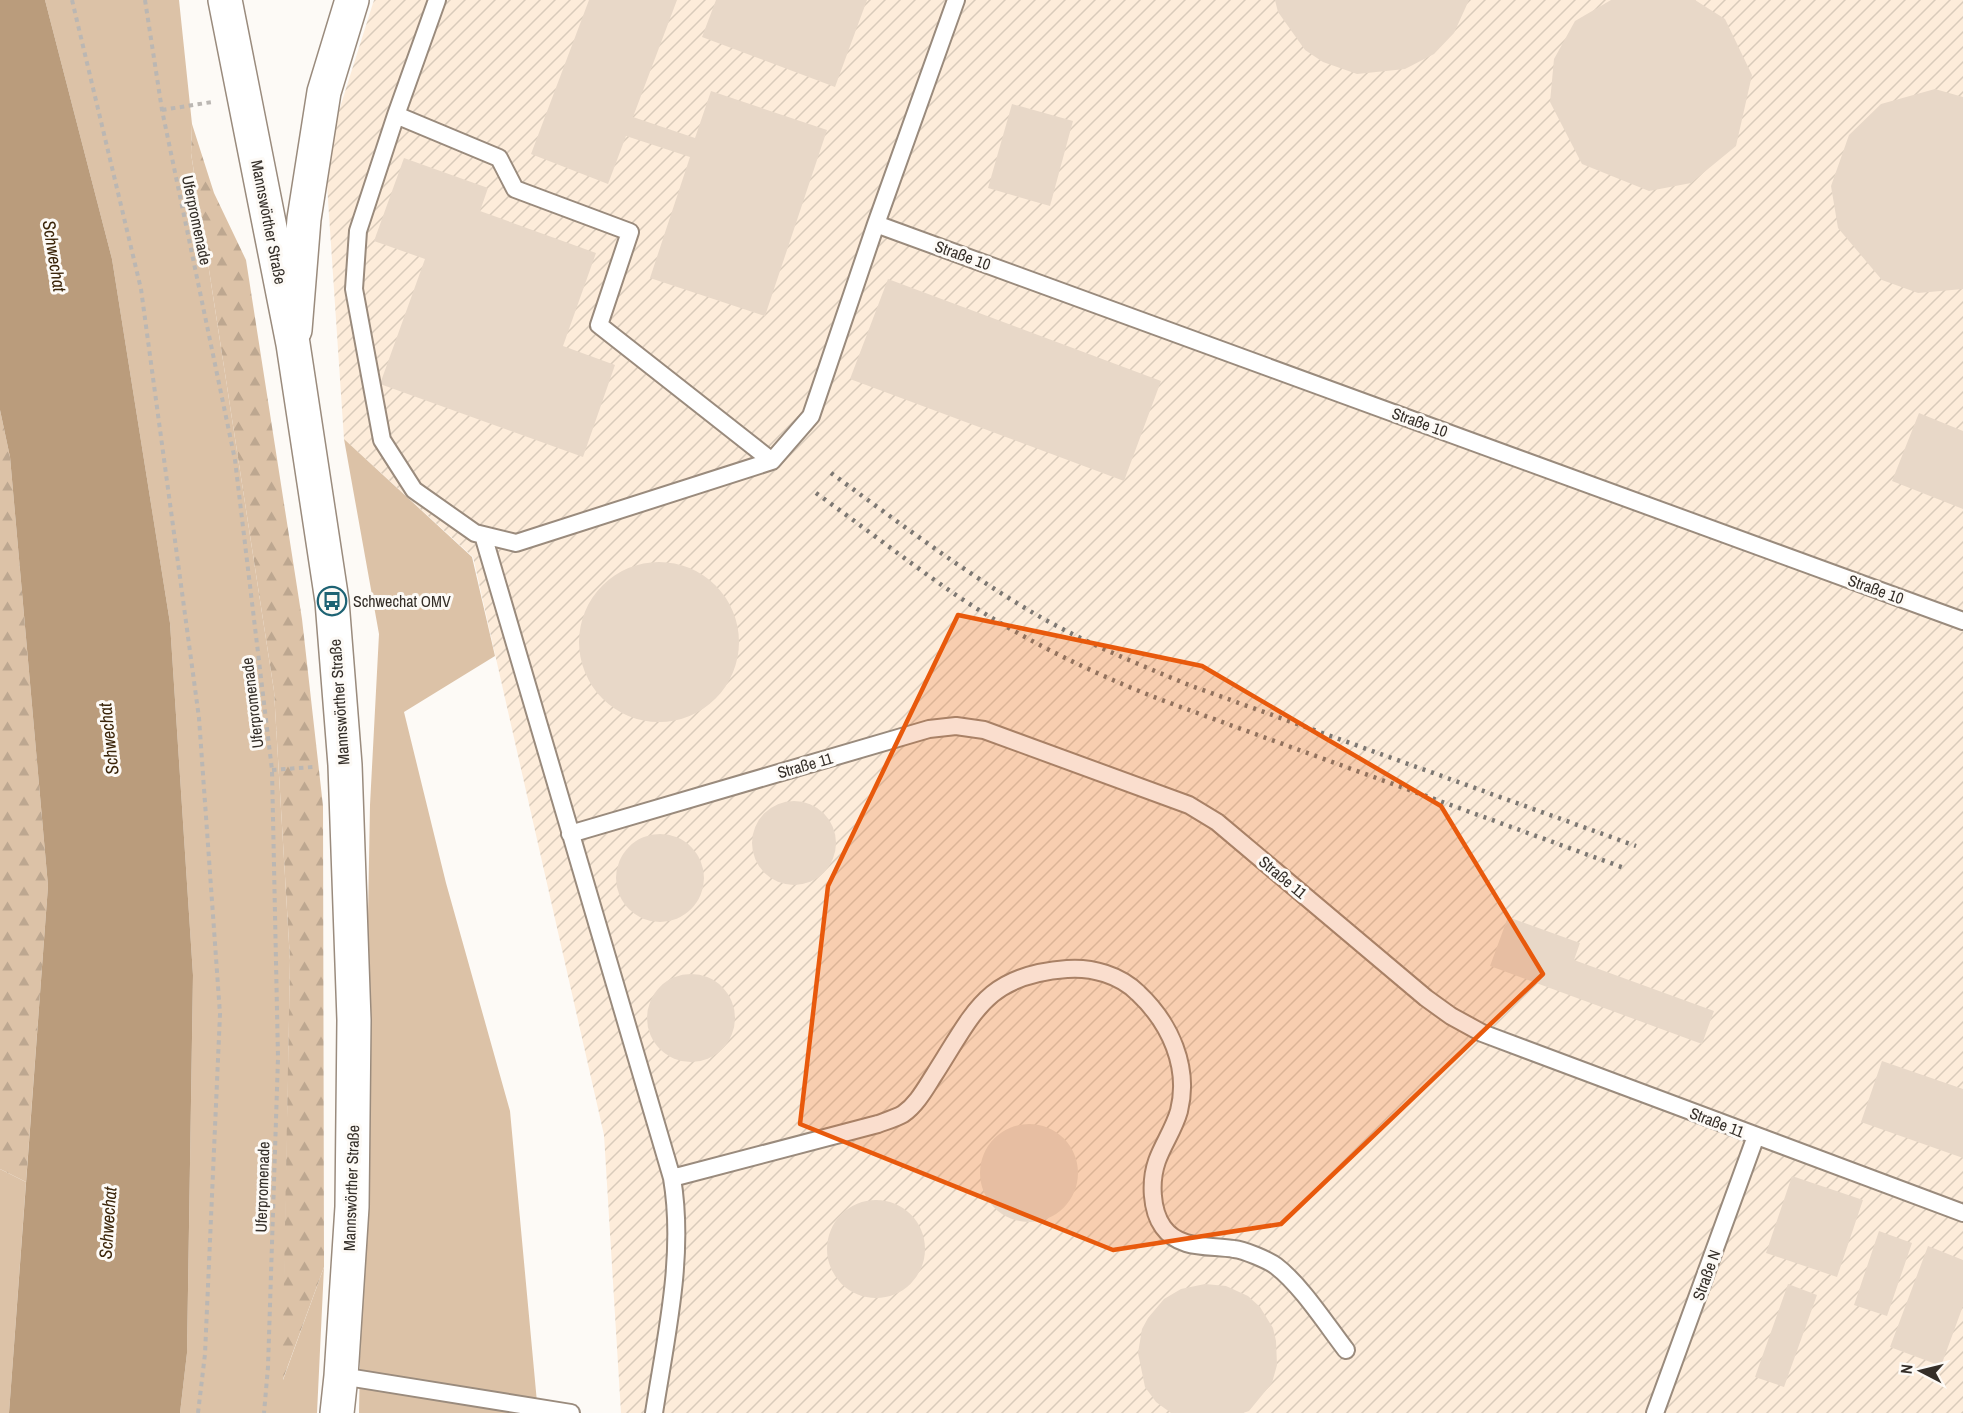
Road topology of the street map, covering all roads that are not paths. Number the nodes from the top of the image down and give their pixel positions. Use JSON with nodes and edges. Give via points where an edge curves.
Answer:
{"nodes":[{"id":1,"x":225,"y":0,"type":"edge"},
{"id":2,"x":352,"y":0,"type":"edge"},
{"id":3,"x":437,"y":0,"type":"edge"},
{"id":4,"x":956,"y":0,"type":"edge"},
{"id":5,"x":396,"y":115,"type":"junction"},
{"id":6,"x":876,"y":224,"type":"junction"},
{"id":7,"x":293,"y":344,"type":"junction"},
{"id":8,"x":772,"y":461,"type":"junction"},
{"id":9,"x":483,"y":535,"type":"junction"},
{"id":10,"x":1963,"y":621,"type":"edge"},
{"id":11,"x":570,"y":834,"type":"junction"},
{"id":12,"x":1756,"y":1136,"type":"junction"},
{"id":13,"x":672,"y":1178,"type":"junction"},
{"id":14,"x":1963,"y":1213,"type":"edge"},
{"id":15,"x":1346,"y":1350,"type":"dead end"},
{"id":16,"x":341,"y":1376,"type":"junction"},
{"id":17,"x":338,"y":1413,"type":"edge"},
{"id":18,"x":571,"y":1413,"type":"edge"},
{"id":19,"x":654,"y":1413,"type":"edge"},
{"id":20,"x":1655,"y":1413,"type":"edge"}],
"edges":[{"from":1,"to":7,"type":"main road","name":"Mannswörther Straße"},
{"from":2,"to":7,"type":"main road","via":[[324,92],[304,219]]},
{"from":3,"to":5,"type":"lane"},
{"from":4,"to":6,"type":"lane"},
{"from":5,"to":8,"type":"lane","via":[[499,158],[515,189],[630,232],[599,325]]},
{"from":5,"to":9,"type":"lane","via":[[358,231],[354,289],[382,440],[414,490]]},
{"from":6,"to":8,"type":"lane","via":[[811,416]]},
{"from":6,"to":10,"type":"lane","name":"Straße 10"},
{"from":7,"to":16,"type":"main road","name":"Mannswörther Straße","via":[[332,601],[345,765],[354,1020],[352,1207]]},
{"from":8,"to":9,"type":"lane","via":[[516,543]]},
{"from":9,"to":11,"type":"lane"},
{"from":11,"to":12,"type":"lane","name":"Straße 11","via":[[929,729],[956,726],[984,730],[1189,805],[1217,822],[1426,998],[1482,1033]]},
{"from":11,"to":13,"type":"lane"},
{"from":12,"to":14,"type":"lane","name":"Straße 11"},
{"from":12,"to":20,"type":"lane","name":"Straße N"},
{"from":13,"to":15,"type":"lane","via":[[878,1124],[902,1114],[917,1101],[979,1005],[1000,987],[1044,971],[1096,971],[1117,977],[1136,990],[1162,1020],[1177,1054],[1182,1076],[1179,1111],[1156,1162],[1154,1176],[1154,1205],[1163,1226],[1176,1239],[1237,1249],[1275,1265],[1296,1285]]},
{"from":13,"to":19,"type":"lane","via":[[676,1206],[673,1288]]},
{"from":16,"to":17,"type":"main road","name":"Mannswörther Straße"},
{"from":16,"to":18,"type":"lane"}]}
